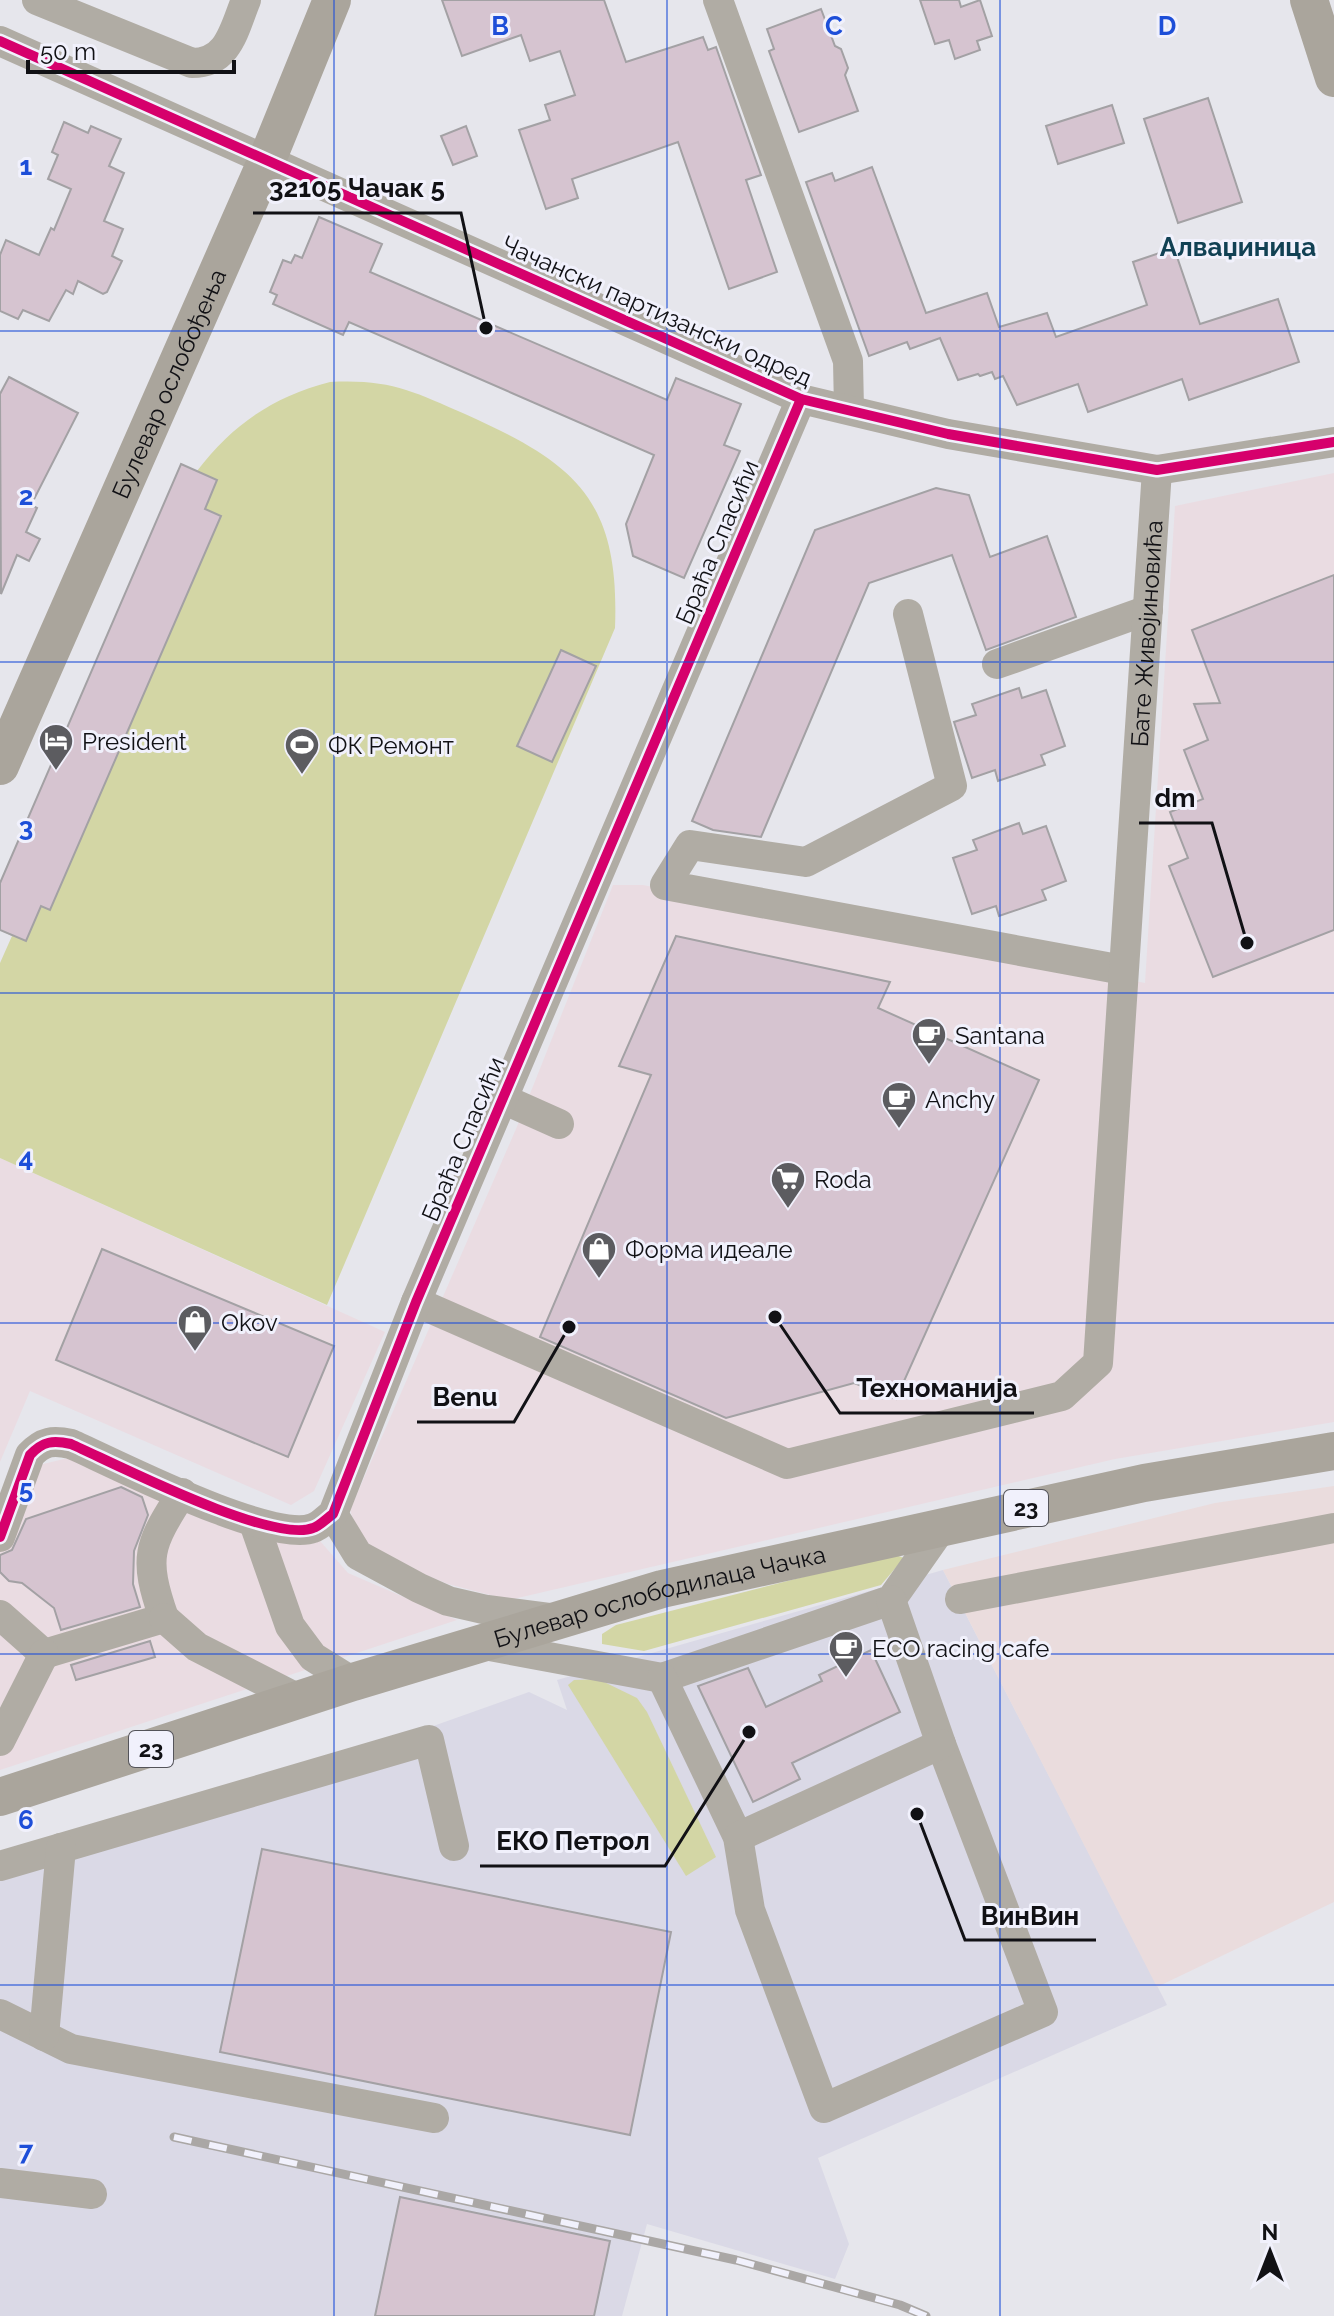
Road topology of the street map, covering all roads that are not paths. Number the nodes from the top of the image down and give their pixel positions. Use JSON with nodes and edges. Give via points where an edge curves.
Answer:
{"nodes":[{"id":1,"x":37,"y":0,"type":"edge"},
{"id":2,"x":246,"y":0,"type":"edge"},
{"id":3,"x":332,"y":0,"type":"edge"},
{"id":4,"x":718,"y":0,"type":"edge"},
{"id":5,"x":1309,"y":0,"type":"edge"},
{"id":6,"x":0,"y":41,"type":"edge"},
{"id":7,"x":1334,"y":78,"type":"edge"},
{"id":8,"x":267,"y":160,"type":"junction"},
{"id":9,"x":801,"y":399,"type":"junction"},
{"id":10,"x":849,"y":409,"type":"junction"},
{"id":11,"x":1334,"y":442,"type":"edge"},
{"id":12,"x":1157,"y":470,"type":"junction"},
{"id":13,"x":1148,"y":610,"type":"junction"},
{"id":14,"x":908,"y":614,"type":"dead end"},
{"id":15,"x":997,"y":664,"type":"dead end"},
{"id":16,"x":0,"y":766,"type":"edge"},
{"id":17,"x":1123,"y":970,"type":"junction"},
{"id":18,"x":503,"y":1099,"type":"junction"},
{"id":19,"x":559,"y":1124,"type":"dead end"},
{"id":20,"x":416,"y":1302,"type":"junction"},
{"id":21,"x":1334,"y":1451,"type":"edge"},
{"id":22,"x":182,"y":1493,"type":"junction"},
{"id":23,"x":333,"y":1514,"type":"junction"},
{"id":24,"x":254,"y":1523,"type":"junction"},
{"id":25,"x":943,"y":1526,"type":"junction"},
{"id":26,"x":1334,"y":1528,"type":"edge"},
{"id":27,"x":0,"y":1537,"type":"edge"},
{"id":28,"x":960,"y":1599,"type":"dead end"},
{"id":29,"x":891,"y":1600,"type":"junction"},
{"id":30,"x":0,"y":1615,"type":"edge"},
{"id":31,"x":164,"y":1618,"type":"junction"},
{"id":32,"x":563,"y":1618,"type":"junction"},
{"id":33,"x":477,"y":1644,"type":"junction"},
{"id":34,"x":44,"y":1654,"type":"junction"},
{"id":35,"x":662,"y":1678,"type":"junction"},
{"id":36,"x":353,"y":1682,"type":"junction"},
{"id":37,"x":301,"y":1700,"type":"junction"},
{"id":38,"x":0,"y":1741,"type":"edge"},
{"id":39,"x":941,"y":1744,"type":"junction"},
{"id":40,"x":0,"y":1797,"type":"edge"},
{"id":41,"x":738,"y":1837,"type":"junction"},
{"id":42,"x":454,"y":1846,"type":"dead end"},
{"id":43,"x":61,"y":1848,"type":"junction"},
{"id":44,"x":0,"y":1866,"type":"edge"},
{"id":45,"x":0,"y":2014,"type":"edge"},
{"id":46,"x":44,"y":2036,"type":"junction"},
{"id":47,"x":434,"y":2118,"type":"dead end"},
{"id":48,"x":0,"y":2183,"type":"edge"},
{"id":49,"x":92,"y":2194,"type":"dead end"}],
"edges":[{"from":1,"to":2,"type":"street","via":[[192,63],[217,58],[225,49]]},
{"from":3,"to":8,"type":"main road","name":"Булевар ослобођења"},
{"from":4,"to":10,"type":"street","name":"Чачански партизански одред","via":[[848,361]]},
{"from":5,"to":7,"type":"main road"},
{"from":6,"to":8,"type":"street","name":"Чачански партизански одред"},
{"from":8,"to":9,"type":"street","name":"Чачански партизански одред"},
{"from":8,"to":16,"type":"main road","name":"Булевар ослобођења"},
{"from":9,"to":10,"type":"street","name":"Чачански партизански одред"},
{"from":9,"to":18,"type":"street","name":"Браћа Спасићи"},
{"from":10,"to":12,"type":"street","name":"Чачански партизански одред","via":[[948,434]]},
{"from":11,"to":12,"type":"street","name":"Чачански партизански одред"},
{"from":12,"to":13,"type":"street","name":"Бате Живојиновића"},
{"from":13,"to":15,"type":"street"},
{"from":13,"to":17,"type":"street","name":"Бате Живојиновића"},
{"from":14,"to":17,"type":"street","via":[[952,786],[806,862],[690,845],[665,885]]},
{"from":17,"to":20,"type":"street","name":"Бате Живојиновића","via":[[1098,1363],[1062,1396],[787,1464]]},
{"from":18,"to":19,"type":"street"},
{"from":18,"to":20,"type":"street","name":"Браћа Спасићи"},
{"from":20,"to":23,"type":"street","name":"Браћа Спасићи"},
{"from":21,"to":25,"type":"main road","name":"Булевар ослободилаца Чачка","number":"23","via":[[1144,1483]]},
{"from":22,"to":24,"type":"street"},
{"from":22,"to":27,"type":"street","via":[[55,1441],[30,1455]]},
{"from":22,"to":31,"type":"street","via":[[159,1530],[149,1559]]},
{"from":23,"to":24,"type":"street","via":[[313,1528],[291,1531]]},
{"from":23,"to":32,"type":"street","via":[[358,1555],[419,1588],[487,1610]]},
{"from":24,"to":36,"type":"street","via":[[290,1626],[313,1657]]},
{"from":25,"to":29,"type":"street"},
{"from":25,"to":32,"type":"main road","name":"Булевар ослободилаца Чачка","number":"23","via":[[719,1574]]},
{"from":26,"to":28,"type":"street"},
{"from":29,"to":35,"type":"street"},
{"from":29,"to":39,"type":"street"},
{"from":30,"to":34,"type":"street"},
{"from":31,"to":34,"type":"street"},
{"from":31,"to":37,"type":"street","via":[[197,1647]]},
{"from":32,"to":33,"type":"main road","name":"Булевар ослободилаца Чачка","number":"23"},
{"from":33,"to":35,"type":"street"},
{"from":33,"to":36,"type":"main road","name":"Булевар ослободилаца Чачка","number":"23"},
{"from":34,"to":38,"type":"street"},
{"from":35,"to":41,"type":"street"},
{"from":36,"to":37,"type":"main road","name":"Булевар ослободилаца Чачка","number":"23"},
{"from":37,"to":40,"type":"main road","name":"Булевар ослободилаца Чачка","number":"23"},
{"from":39,"to":41,"type":"street"},
{"from":39,"to":41,"type":"street","via":[[1043,2012],[824,2108],[750,1910]]},
{"from":42,"to":43,"type":"street","via":[[429,1740]]},
{"from":43,"to":44,"type":"street"},
{"from":43,"to":46,"type":"street"},
{"from":45,"to":46,"type":"street"},
{"from":46,"to":47,"type":"street","via":[[71,2049]]},
{"from":48,"to":49,"type":"street"}]}
